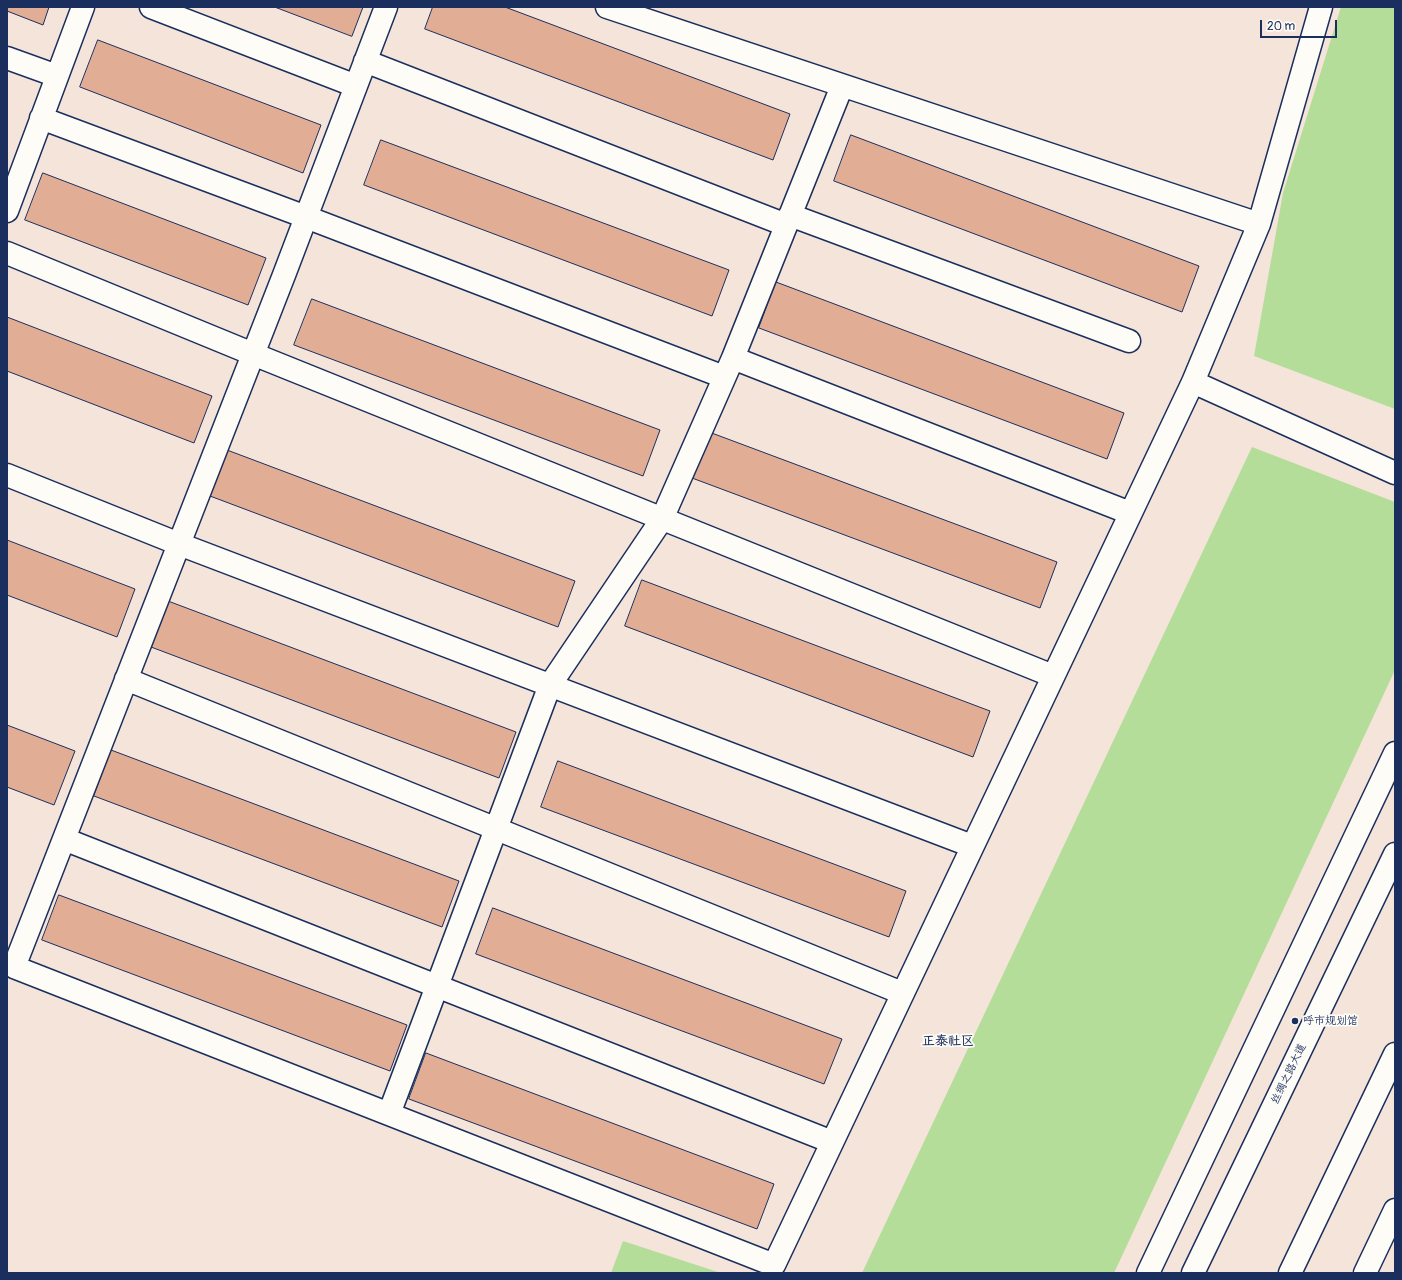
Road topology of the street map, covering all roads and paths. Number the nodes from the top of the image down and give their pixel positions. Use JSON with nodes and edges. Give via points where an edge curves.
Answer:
{"nodes":[{"id":1,"x":83,"y":7,"type":"edge"},
{"id":2,"x":151,"y":7,"type":"edge"},
{"id":3,"x":386,"y":7,"type":"edge"},
{"id":4,"x":607,"y":7,"type":"edge"},
{"id":5,"x":1321,"y":7,"type":"edge"},
{"id":6,"x":7,"y":58,"type":"edge"},
{"id":7,"x":365,"y":61,"type":"junction"},
{"id":8,"x":57,"y":76,"type":"junction"},
{"id":9,"x":356,"y":86,"type":"junction"},
{"id":10,"x":842,"y":86,"type":"junction"},
{"id":11,"x":41,"y":118,"type":"junction"},
{"id":12,"x":7,"y":211,"type":"edge"},
{"id":13,"x":306,"y":217,"type":"junction"},
{"id":14,"x":788,"y":220,"type":"junction"},
{"id":15,"x":1259,"y":224,"type":"junction"},
{"id":16,"x":7,"y":253,"type":"edge"},
{"id":17,"x":1129,"y":342,"type":"dead end"},
{"id":18,"x":253,"y":354,"type":"junction"},
{"id":19,"x":733,"y":358,"type":"junction"},
{"id":20,"x":724,"y":378,"type":"junction"},
{"id":21,"x":1193,"y":382,"type":"junction"},
{"id":22,"x":1395,"y":473,"type":"edge"},
{"id":23,"x":7,"y":475,"type":"edge"},
{"id":24,"x":1130,"y":513,"type":"junction"},
{"id":25,"x":662,"y":519,"type":"junction"},
{"id":26,"x":179,"y":544,"type":"junction"},
{"id":27,"x":1053,"y":676,"type":"junction"},
{"id":28,"x":126,"y":679,"type":"junction"},
{"id":29,"x":550,"y":685,"type":"junction"},
{"id":30,"x":1395,"y":753,"type":"edge"},
{"id":31,"x":496,"y":829,"type":"junction"},
{"id":32,"x":64,"y":839,"type":"junction"},
{"id":33,"x":972,"y":846,"type":"junction"},
{"id":34,"x":1395,"y":854,"type":"edge"},
{"id":35,"x":437,"y":986,"type":"junction"},
{"id":36,"x":902,"y":993,"type":"junction"},
{"id":37,"x":1395,"y":1054,"type":"edge"},
{"id":38,"x":389,"y":1114,"type":"junction"},
{"id":39,"x":832,"y":1142,"type":"junction"},
{"id":40,"x":1395,"y":1210,"type":"edge"},
{"id":41,"x":1148,"y":1273,"type":"edge"},
{"id":42,"x":1193,"y":1273,"type":"edge"},
{"id":43,"x":1290,"y":1273,"type":"edge"},
{"id":44,"x":1365,"y":1273,"type":"edge"}],
"edges":[{"from":1,"to":8,"type":"street"},
{"from":2,"to":9,"type":"street"},
{"from":3,"to":7,"type":"street"},
{"from":4,"to":10,"type":"street"},
{"from":5,"to":15,"type":"street"},
{"from":6,"to":8,"type":"street"},
{"from":7,"to":9,"type":"street"},
{"from":7,"to":14,"type":"street"},
{"from":8,"to":11,"type":"street"},
{"from":9,"to":13,"type":"street"},
{"from":10,"to":14,"type":"street"},
{"from":10,"to":15,"type":"street"},
{"from":11,"to":12,"type":"street"},
{"from":11,"to":13,"type":"street"},
{"from":13,"to":18,"type":"street"},
{"from":13,"to":20,"type":"street"},
{"from":14,"to":17,"type":"street"},
{"from":14,"to":19,"type":"street"},
{"from":15,"to":21,"type":"street"},
{"from":16,"to":18,"type":"street"},
{"from":18,"to":25,"type":"street"},
{"from":18,"to":26,"type":"street"},
{"from":19,"to":20,"type":"street"},
{"from":19,"to":24,"type":"street"},
{"from":20,"to":25,"type":"street"},
{"from":21,"to":22,"type":"street"},
{"from":21,"to":24,"type":"street"},
{"from":23,"to":26,"type":"street"},
{"from":24,"to":27,"type":"street"},
{"from":25,"to":27,"type":"street"},
{"from":25,"to":29,"type":"street"},
{"from":26,"to":28,"type":"street"},
{"from":26,"to":29,"type":"street"},
{"from":27,"to":33,"type":"street"},
{"from":28,"to":31,"type":"street"},
{"from":28,"to":32,"type":"street"},
{"from":29,"to":31,"type":"street"},
{"from":29,"to":33,"type":"street"},
{"from":30,"to":41,"type":"street"},
{"from":31,"to":35,"type":"street"},
{"from":31,"to":36,"type":"street"},
{"from":32,"to":35,"type":"street"},
{"from":32,"to":38,"type":"street","via":[[14,967]]},
{"from":33,"to":36,"type":"street"},
{"from":34,"to":42,"type":"street","name":"丝绸之路大道"},
{"from":35,"to":38,"type":"street"},
{"from":35,"to":39,"type":"street"},
{"from":36,"to":39,"type":"street"},
{"from":37,"to":43,"type":"street"},
{"from":38,"to":39,"type":"street","via":[[774,1265]]},
{"from":40,"to":44,"type":"street"}]}
